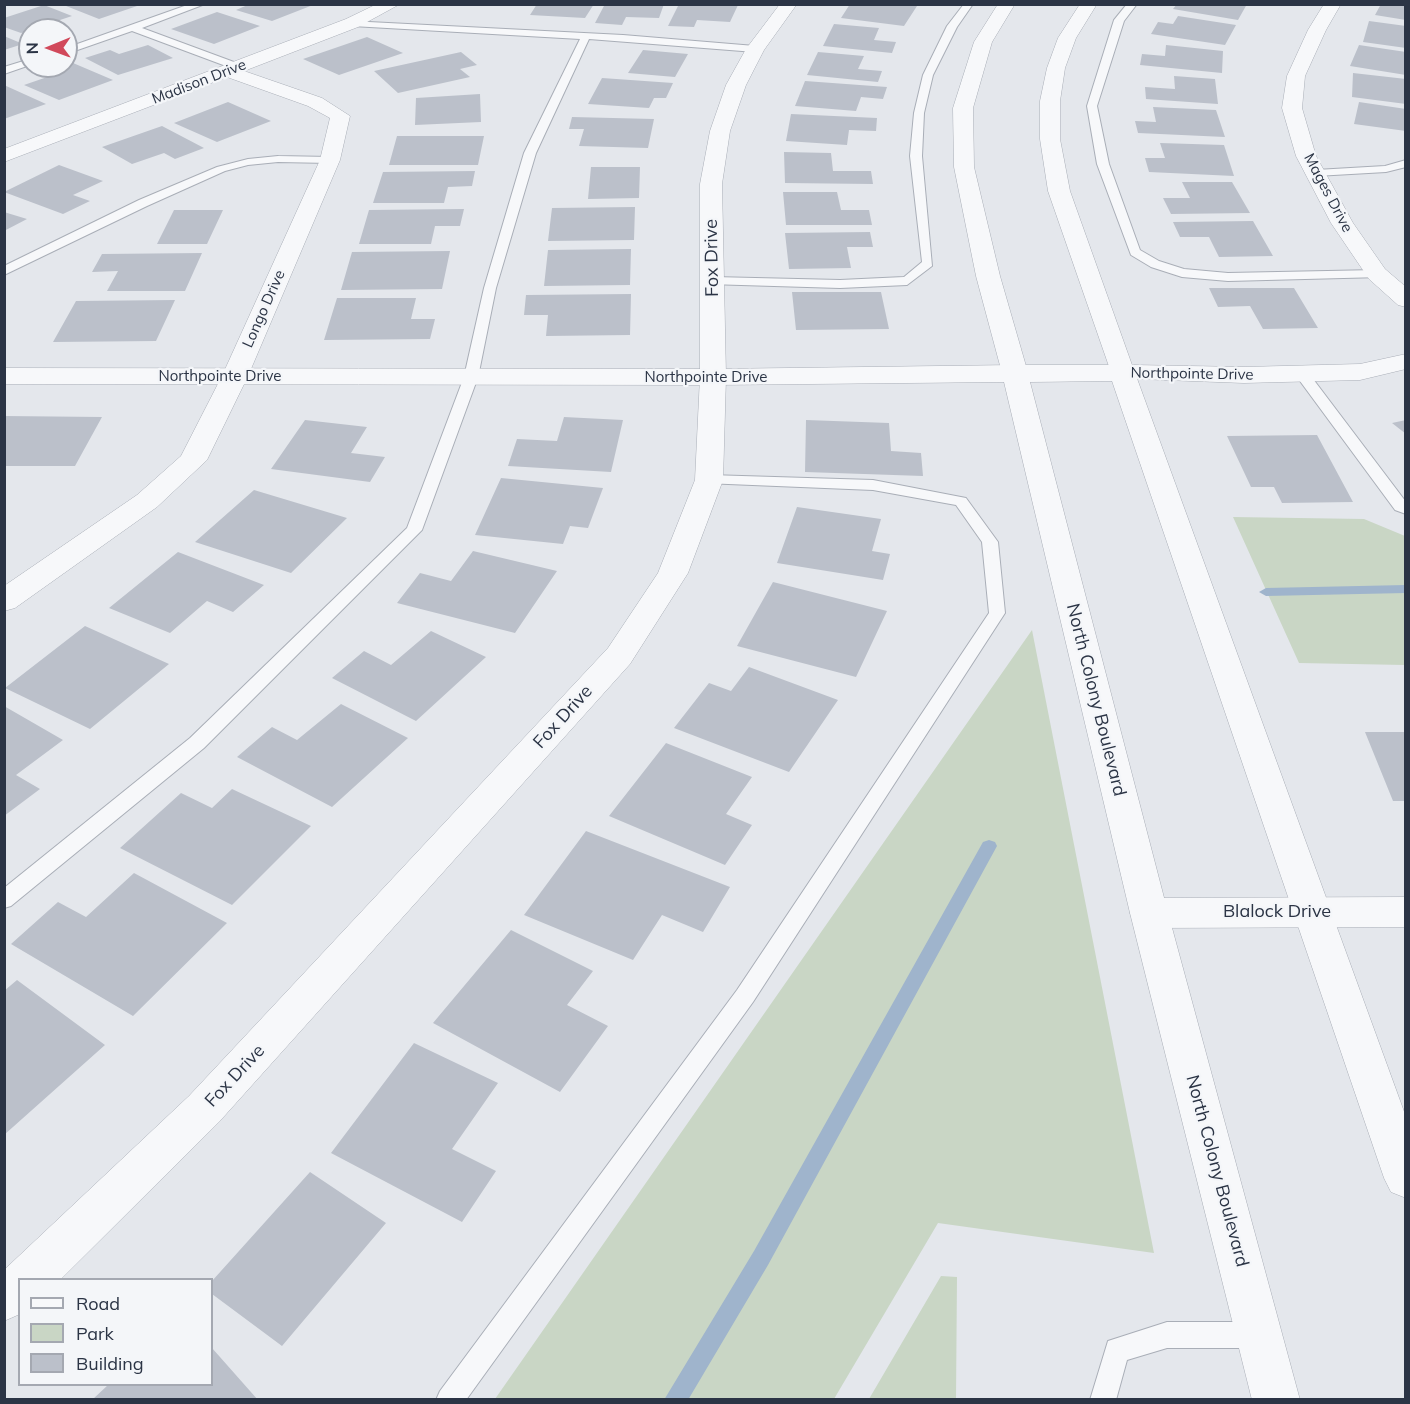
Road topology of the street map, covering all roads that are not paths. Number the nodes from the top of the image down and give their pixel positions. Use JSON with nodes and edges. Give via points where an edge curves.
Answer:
{"nodes":[{"id":1,"x":201,"y":4,"type":"edge"},
{"id":2,"x":392,"y":4,"type":"edge"},
{"id":3,"x":789,"y":4,"type":"edge"},
{"id":4,"x":969,"y":4,"type":"edge"},
{"id":5,"x":1007,"y":4,"type":"edge"},
{"id":6,"x":1089,"y":4,"type":"edge"},
{"id":7,"x":1133,"y":4,"type":"edge"},
{"id":8,"x":1333,"y":4,"type":"edge"},
{"id":9,"x":352,"y":23,"type":"junction"},
{"id":10,"x":134,"y":28,"type":"junction"},
{"id":11,"x":586,"y":36,"type":"junction"},
{"id":12,"x":78,"y":47,"type":"edge"},
{"id":13,"x":755,"y":49,"type":"junction"},
{"id":14,"x":233,"y":69,"type":"junction"},
{"id":15,"x":4,"y":156,"type":"edge"},
{"id":16,"x":330,"y":160,"type":"junction"},
{"id":17,"x":1406,"y":163,"type":"edge"},
{"id":18,"x":1316,"y":173,"type":"junction"},
{"id":19,"x":4,"y":271,"type":"edge"},
{"id":20,"x":1377,"y":274,"type":"junction"},
{"id":21,"x":713,"y":281,"type":"junction"},
{"id":22,"x":1406,"y":300,"type":"edge"},
{"id":23,"x":1406,"y":361,"type":"edge"},
{"id":24,"x":1122,"y":373,"type":"junction"},
{"id":25,"x":1015,"y":374,"type":"junction"},
{"id":26,"x":1302,"y":374,"type":"junction"},
{"id":27,"x":4,"y":376,"type":"edge"},
{"id":28,"x":235,"y":376,"type":"junction"},
{"id":29,"x":471,"y":377,"type":"junction"},
{"id":30,"x":713,"y":377,"type":"junction"},
{"id":31,"x":709,"y":480,"type":"junction"},
{"id":32,"x":1406,"y":509,"type":"edge"},
{"id":33,"x":4,"y":601,"type":"edge"},
{"id":34,"x":4,"y":900,"type":"edge"},
{"id":35,"x":1312,"y":912,"type":"junction"},
{"id":36,"x":1406,"y":912,"type":"edge"},
{"id":37,"x":1149,"y":913,"type":"junction"},
{"id":38,"x":1406,"y":1178,"type":"edge"},
{"id":39,"x":29,"y":1278,"type":"edge"},
{"id":40,"x":18,"y":1288,"type":"edge"},
{"id":41,"x":4,"y":1298,"type":"edge"},
{"id":42,"x":1261,"y":1335,"type":"junction"},
{"id":43,"x":449,"y":1400,"type":"edge"},
{"id":44,"x":1103,"y":1400,"type":"edge"},
{"id":45,"x":1276,"y":1400,"type":"edge"}],
"edges":[{"from":1,"to":10,"type":"lane"},
{"from":2,"to":9,"type":"street","name":"Madison Drive"},
{"from":3,"to":13,"type":"street","name":"Fox Drive"},
{"from":4,"to":21,"type":"lane","via":[[952,26],[928,75],[919,113],[916,156],[928,264],[907,281]]},
{"from":5,"to":25,"type":"street","name":"North Colony Boulevard","via":[[983,42],[963,108],[964,167]]},
{"from":6,"to":24,"type":"street","via":[[1067,38],[1056,68],[1050,101],[1050,139],[1059,191]]},
{"from":7,"to":20,"type":"lane","via":[[1119,20],[1092,106],[1103,164],[1136,252],[1155,264],[1193,274]]},
{"from":8,"to":18,"type":"street","name":"Mages Drive","via":[[1296,76],[1292,108],[1306,156]]},
{"from":9,"to":11,"type":"lane"},
{"from":9,"to":14,"type":"street","name":"Madison Drive"},
{"from":10,"to":12,"type":"lane"},
{"from":10,"to":14,"type":"lane"},
{"from":11,"to":13,"type":"lane"},
{"from":11,"to":29,"type":"lane","via":[[530,153],[490,288]]},
{"from":13,"to":21,"type":"street","name":"Fox Drive","via":[[736,85],[720,131],[711,184]]},
{"from":14,"to":15,"type":"street","name":"Madison Drive"},
{"from":14,"to":16,"type":"street","name":"Longo Drive","via":[[340,116]]},
{"from":16,"to":19,"type":"lane","via":[[278,159],[221,169]]},
{"from":16,"to":28,"type":"street","name":"Longo Drive"},
{"from":17,"to":18,"type":"lane","via":[[1386,169]]},
{"from":18,"to":20,"type":"street","name":"Mages Drive","via":[[1342,223]]},
{"from":20,"to":22,"type":"street","name":"Mages Drive"},
{"from":21,"to":30,"type":"street","name":"Fox Drive"},
{"from":23,"to":26,"type":"street","name":"Northpointe Drive","via":[[1360,372]]},
{"from":24,"to":25,"type":"street","name":"Northpointe Drive"},
{"from":24,"to":26,"type":"street","name":"Northpointe Drive"},
{"from":24,"to":35,"type":"street"},
{"from":25,"to":30,"type":"street","name":"Northpointe Drive"},
{"from":25,"to":37,"type":"street","name":"North Colony Boulevard"},
{"from":26,"to":32,"type":"lane"},
{"from":27,"to":28,"type":"street","name":"Northpointe Drive"},
{"from":28,"to":29,"type":"street","name":"Northpointe Drive"},
{"from":28,"to":33,"type":"street","name":"Longo Drive","via":[[194,460],[147,501]]},
{"from":29,"to":30,"type":"street","name":"Northpointe Drive"},
{"from":29,"to":34,"type":"lane","via":[[414,530],[197,743]]},
{"from":30,"to":31,"type":"street","name":"Fox Drive"},
{"from":31,"to":39,"type":"street","name":"Fox Drive","via":[[673,573],[619,656],[204,1109]]},
{"from":31,"to":43,"type":"lane","via":[[873,485],[961,501],[990,542],[997,613],[745,996]]},
{"from":35,"to":36,"type":"street","name":"Blalock Drive"},
{"from":35,"to":37,"type":"street","name":"Blalock Drive"},
{"from":35,"to":38,"type":"street"},
{"from":37,"to":42,"type":"street","name":"North Colony Boulevard"},
{"from":40,"to":41,"type":"street"},
{"from":42,"to":44,"type":"lane","via":[[1167,1335],[1117,1350]]},
{"from":42,"to":45,"type":"street","name":"North Colony Boulevard"}]}
